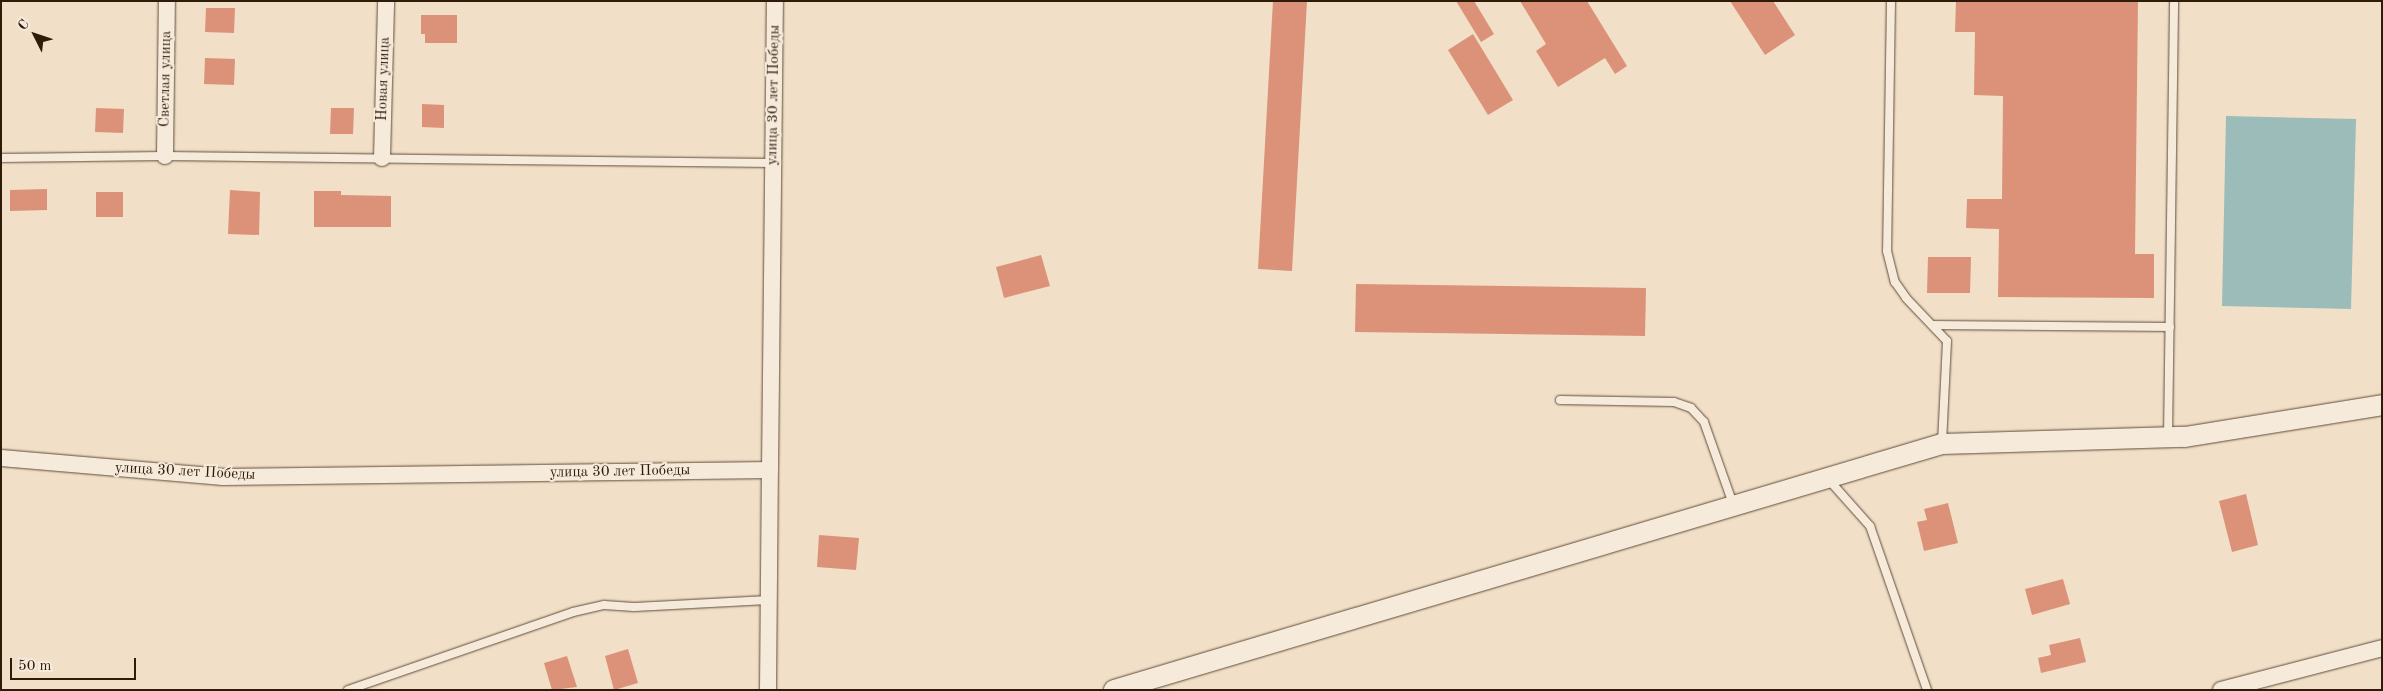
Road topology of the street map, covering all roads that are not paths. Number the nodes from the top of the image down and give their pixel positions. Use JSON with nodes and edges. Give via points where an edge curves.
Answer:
{"nodes":[{"id":1,"x":167,"y":1,"type":"edge"},
{"id":2,"x":386,"y":1,"type":"edge"},
{"id":3,"x":774,"y":1,"type":"edge"},
{"id":4,"x":1891,"y":1,"type":"edge"},
{"id":5,"x":2174,"y":1,"type":"edge"},
{"id":6,"x":165,"y":156,"type":"junction"},
{"id":7,"x":1,"y":158,"type":"edge"},
{"id":8,"x":382,"y":158,"type":"junction"},
{"id":9,"x":773,"y":163,"type":"junction"},
{"id":10,"x":1933,"y":325,"type":"junction"},
{"id":11,"x":2170,"y":327,"type":"junction"},
{"id":12,"x":1560,"y":400,"type":"dead end"},
{"id":13,"x":2382,"y":405,"type":"edge"},
{"id":14,"x":2168,"y":437,"type":"junction"},
{"id":15,"x":1942,"y":444,"type":"junction"},
{"id":16,"x":1,"y":458,"type":"edge"},
{"id":17,"x":770,"y":470,"type":"junction"},
{"id":18,"x":1828,"y":478,"type":"junction"},
{"id":19,"x":1734,"y":506,"type":"junction"},
{"id":20,"x":769,"y":600,"type":"junction"},
{"id":21,"x":2382,"y":648,"type":"edge"},
{"id":22,"x":348,"y":690,"type":"edge"},
{"id":23,"x":768,"y":690,"type":"edge"},
{"id":24,"x":1114,"y":690,"type":"edge"},
{"id":25,"x":1927,"y":690,"type":"edge"},
{"id":26,"x":2221,"y":690,"type":"edge"}],
"edges":[{"from":1,"to":6,"type":"street","name":"Светлая улица"},
{"from":2,"to":8,"type":"street","name":"Новая улица"},
{"from":3,"to":9,"type":"street","name":"улица 30 лет Победы"},
{"from":4,"to":10,"type":"lane","via":[[1887,251],[1895,282]]},
{"from":5,"to":11,"type":"lane"},
{"from":6,"to":7,"type":"lane"},
{"from":6,"to":8,"type":"lane"},
{"from":8,"to":9,"type":"lane"},
{"from":9,"to":17,"type":"street","name":"улица 30 лет Победы"},
{"from":10,"to":11,"type":"lane"},
{"from":10,"to":15,"type":"lane","via":[[1947,341]]},
{"from":11,"to":14,"type":"lane"},
{"from":12,"to":19,"type":"lane","via":[[1674,402],[1691,408],[1704,422]]},
{"from":13,"to":14,"type":"street","via":[[2185,437]]},
{"from":14,"to":15,"type":"street"},
{"from":15,"to":18,"type":"street"},
{"from":16,"to":17,"type":"street","name":"улица 30 лет Победы","via":[[223,477]]},
{"from":17,"to":20,"type":"street"},
{"from":18,"to":19,"type":"street"},
{"from":18,"to":25,"type":"lane","via":[[1870,526]]},
{"from":19,"to":24,"type":"street"},
{"from":20,"to":22,"type":"lane","via":[[634,607],[604,605],[572,612]]},
{"from":20,"to":23,"type":"street"},
{"from":21,"to":26,"type":"street"}]}
